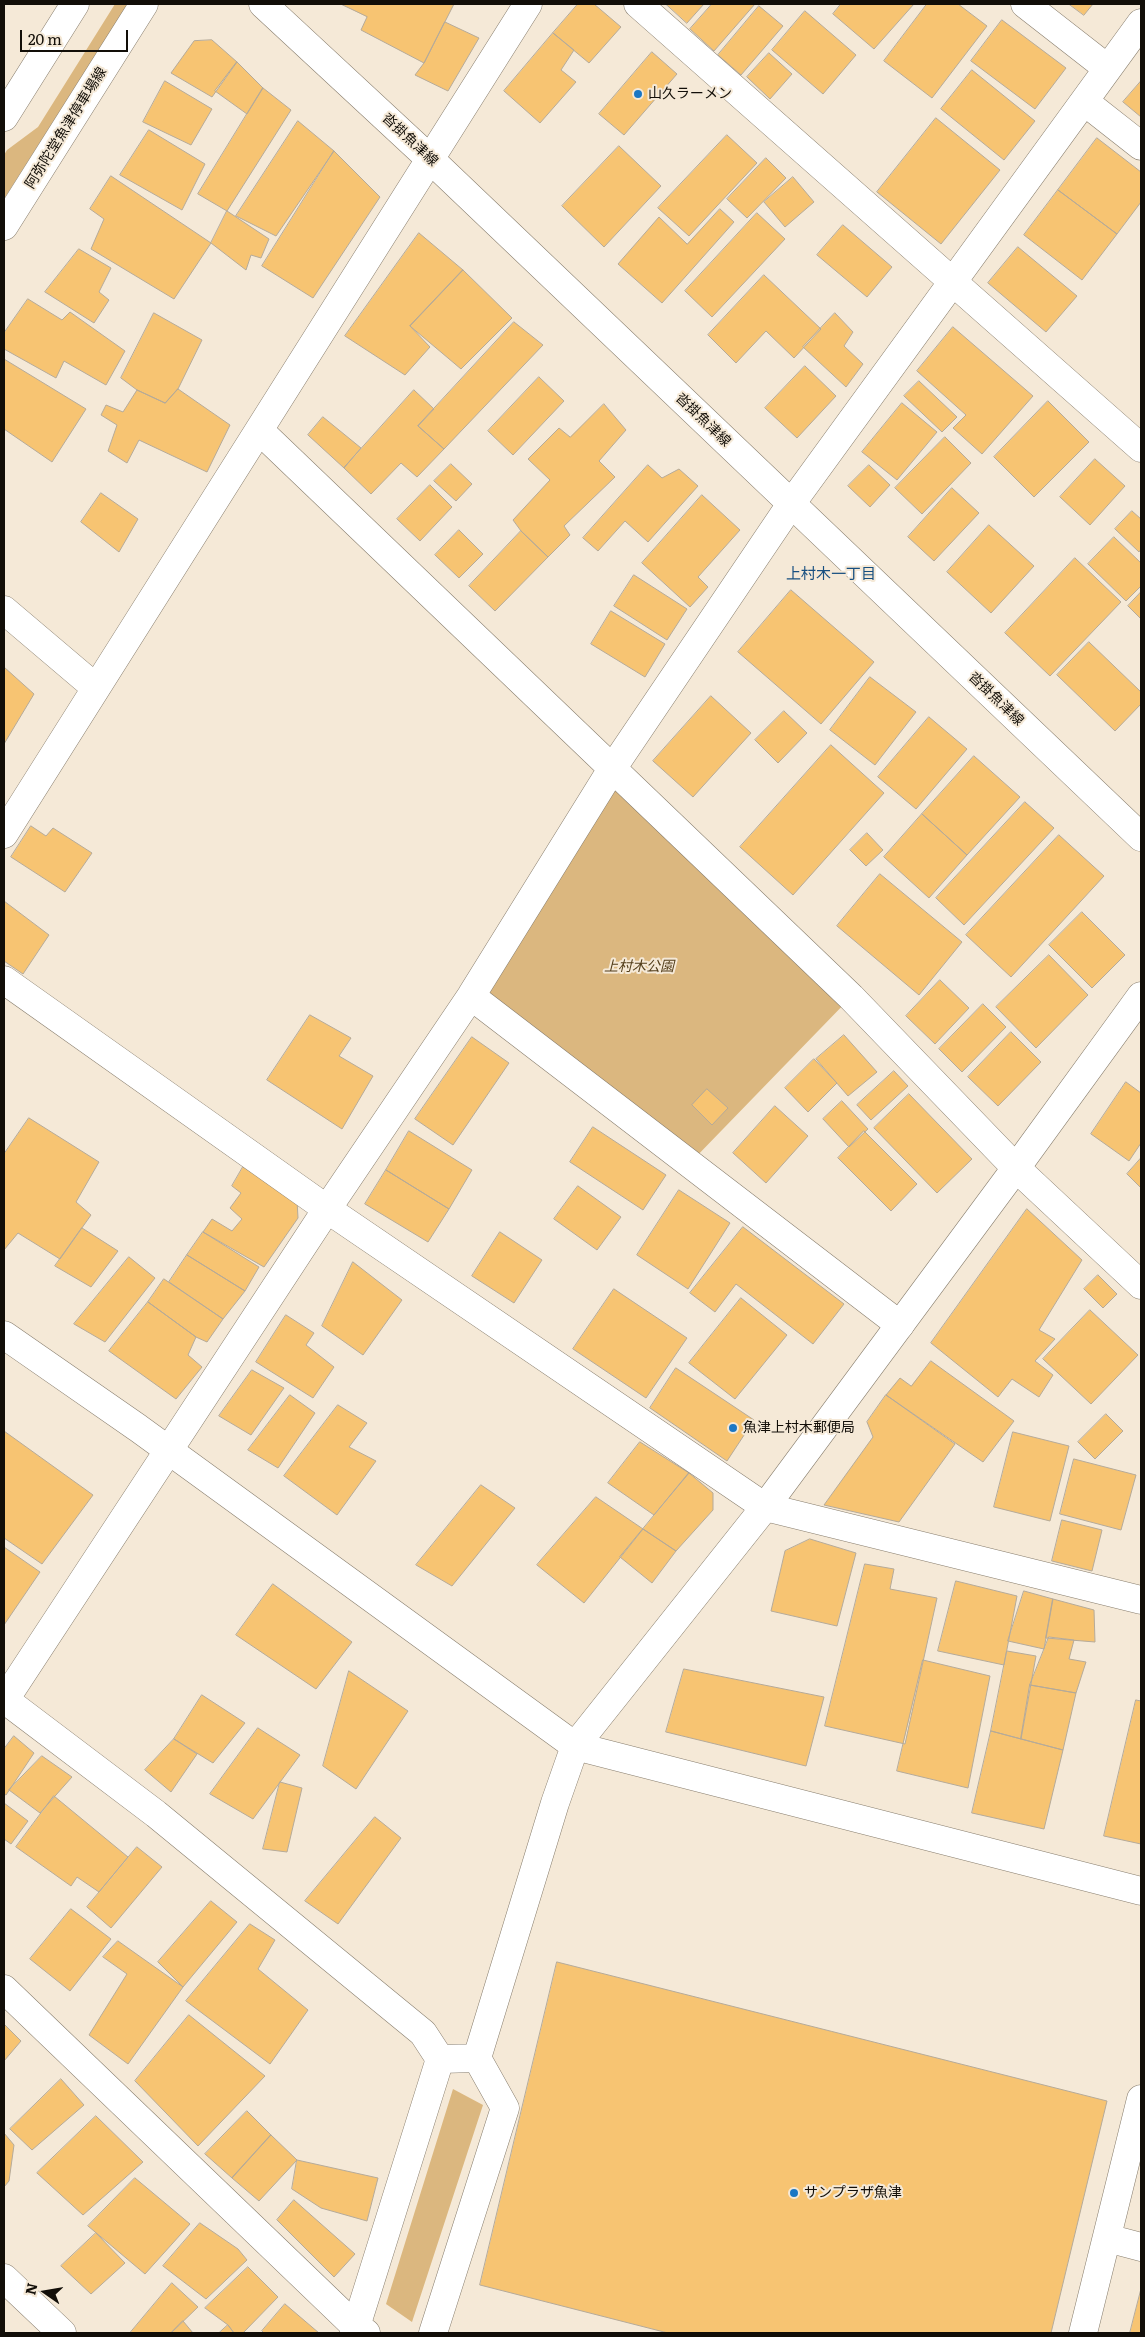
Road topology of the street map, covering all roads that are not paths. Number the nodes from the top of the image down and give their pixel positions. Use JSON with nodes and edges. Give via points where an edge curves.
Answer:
{"nodes":[{"id":1,"x":75,"y":4,"type":"edge"},
{"id":2,"x":144,"y":4,"type":"edge"},
{"id":3,"x":263,"y":4,"type":"edge"},
{"id":4,"x":528,"y":4,"type":"edge"},
{"id":5,"x":638,"y":4,"type":"edge"},
{"id":6,"x":1025,"y":4,"type":"edge"},
{"id":7,"x":1141,"y":23,"type":"edge"},
{"id":8,"x":1107,"y":68,"type":"junction"},
{"id":9,"x":1085,"y":102,"type":"junction"},
{"id":10,"x":4,"y":117,"type":"edge"},
{"id":11,"x":1141,"y":146,"type":"edge"},
{"id":12,"x":430,"y":159,"type":"junction"},
{"id":13,"x":4,"y":226,"type":"edge"},
{"id":14,"x":951,"y":282,"type":"junction"},
{"id":15,"x":259,"y":430,"type":"junction"},
{"id":16,"x":1141,"y":448,"type":"edge"},
{"id":17,"x":791,"y":504,"type":"junction"},
{"id":18,"x":4,"y":610,"type":"edge"},
{"id":19,"x":96,"y":688,"type":"junction"},
{"id":20,"x":612,"y":769,"type":"junction"},
{"id":21,"x":4,"y":834,"type":"edge"},
{"id":22,"x":1141,"y":837,"type":"edge"},
{"id":23,"x":4,"y":980,"type":"edge"},
{"id":24,"x":471,"y":996,"type":"junction"},
{"id":25,"x":1141,"y":996,"type":"edge"},
{"id":26,"x":1016,"y":1168,"type":"junction"},
{"id":27,"x":327,"y":1209,"type":"junction"},
{"id":28,"x":1141,"y":1285,"type":"edge"},
{"id":29,"x":900,"y":1325,"type":"junction"},
{"id":30,"x":4,"y":1334,"type":"edge"},
{"id":31,"x":167,"y":1452,"type":"junction"},
{"id":32,"x":765,"y":1507,"type":"junction"},
{"id":33,"x":1141,"y":1600,"type":"edge"},
{"id":34,"x":4,"y":1700,"type":"edge"},
{"id":35,"x":575,"y":1746,"type":"junction"},
{"id":36,"x":1141,"y":1892,"type":"edge"},
{"id":37,"x":4,"y":1990,"type":"edge"},
{"id":38,"x":440,"y":2058,"type":"junction"},
{"id":39,"x":477,"y":2058,"type":"junction"},
{"id":40,"x":1141,"y":2099,"type":"edge"},
{"id":41,"x":1107,"y":2238,"type":"junction"},
{"id":42,"x":1141,"y":2247,"type":"edge"},
{"id":43,"x":4,"y":2278,"type":"edge"},
{"id":44,"x":358,"y":2331,"type":"edge"},
{"id":45,"x":62,"y":2333,"type":"edge"},
{"id":46,"x":433,"y":2333,"type":"edge"},
{"id":47,"x":1083,"y":2333,"type":"edge"}],
"edges":[{"from":1,"to":10,"type":"street"},
{"from":2,"to":13,"type":"street","name":"阿弥陀堂魚津停車場線"},
{"from":3,"to":12,"type":"street","name":"沓掛魚津線"},
{"from":4,"to":12,"type":"street"},
{"from":5,"to":14,"type":"street"},
{"from":6,"to":8,"type":"street"},
{"from":7,"to":8,"type":"street"},
{"from":8,"to":9,"type":"street"},
{"from":9,"to":11,"type":"street"},
{"from":9,"to":14,"type":"street"},
{"from":12,"to":15,"type":"street"},
{"from":12,"to":17,"type":"street","name":"沓掛魚津線"},
{"from":14,"to":16,"type":"street"},
{"from":14,"to":17,"type":"street"},
{"from":15,"to":19,"type":"street"},
{"from":15,"to":20,"type":"street"},
{"from":17,"to":20,"type":"street"},
{"from":17,"to":22,"type":"street","name":"沓掛魚津線"},
{"from":18,"to":19,"type":"street"},
{"from":19,"to":21,"type":"street"},
{"from":20,"to":24,"type":"street"},
{"from":20,"to":26,"type":"street","via":[[851,996]]},
{"from":23,"to":27,"type":"street"},
{"from":24,"to":27,"type":"street"},
{"from":24,"to":29,"type":"street"},
{"from":25,"to":26,"type":"street"},
{"from":26,"to":28,"type":"street"},
{"from":26,"to":29,"type":"street"},
{"from":27,"to":31,"type":"street"},
{"from":27,"to":32,"type":"street"},
{"from":29,"to":32,"type":"street"},
{"from":30,"to":31,"type":"street"},
{"from":31,"to":34,"type":"street"},
{"from":31,"to":35,"type":"street"},
{"from":32,"to":33,"type":"street"},
{"from":32,"to":35,"type":"street"},
{"from":34,"to":38,"type":"street","via":[[156,1814],[423,2033]]},
{"from":35,"to":36,"type":"street"},
{"from":35,"to":39,"type":"street"},
{"from":37,"to":44,"type":"street"},
{"from":38,"to":39,"type":"street"},
{"from":38,"to":44,"type":"street"},
{"from":39,"to":46,"type":"street","via":[[505,2108]]},
{"from":40,"to":41,"type":"street"},
{"from":41,"to":42,"type":"street"},
{"from":41,"to":47,"type":"street"},
{"from":43,"to":45,"type":"street"}]}
